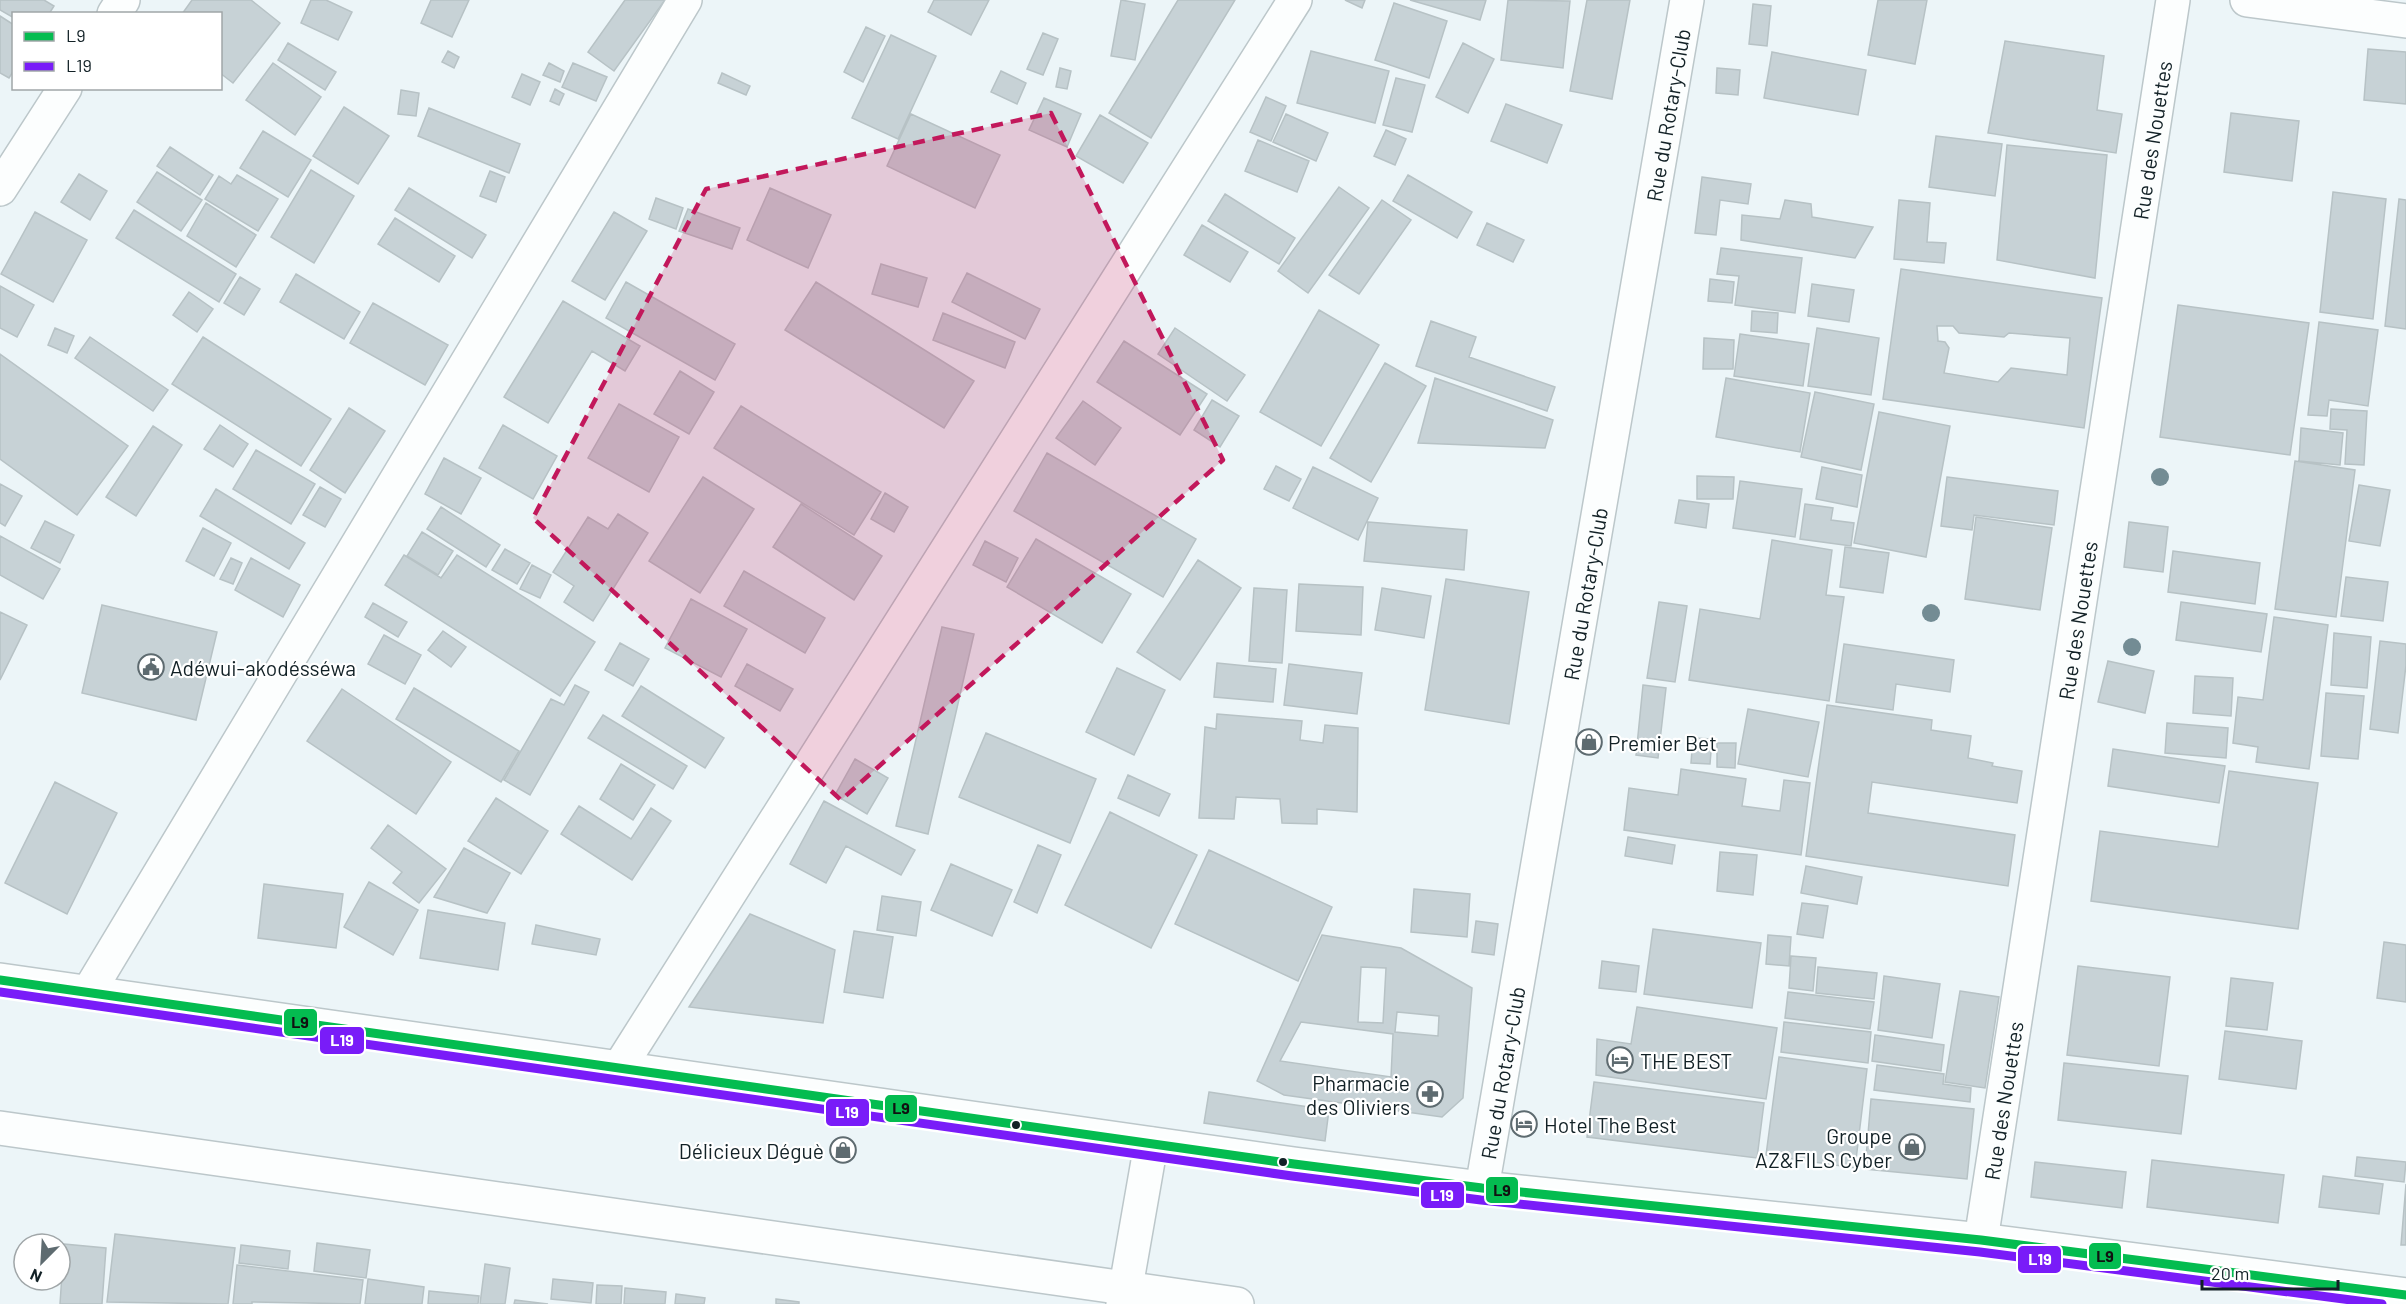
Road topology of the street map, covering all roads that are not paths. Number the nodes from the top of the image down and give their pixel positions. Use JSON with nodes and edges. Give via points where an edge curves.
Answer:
{"nodes":[{"id":1,"x":685,"y":0,"type":"edge"},
{"id":2,"x":1295,"y":0,"type":"edge"},
{"id":3,"x":1688,"y":0,"type":"edge"},
{"id":4,"x":2173,"y":0,"type":"edge"},
{"id":5,"x":2247,"y":0,"type":"edge"},
{"id":6,"x":2406,"y":21,"type":"edge"},
{"id":7,"x":64,"y":90,"type":"edge"},
{"id":8,"x":0,"y":189,"type":"edge"},
{"id":9,"x":0,"y":980,"type":"edge"},
{"id":10,"x":88,"y":993,"type":"junction"},
{"id":11,"x":619,"y":1068,"type":"junction"},
{"id":12,"x":0,"y":1128,"type":"edge"},
{"id":13,"x":1151,"y":1144,"type":"junction"},
{"id":14,"x":1482,"y":1188,"type":"junction"},
{"id":15,"x":1981,"y":1240,"type":"junction"},
{"id":16,"x":2406,"y":1295,"type":"edge"},
{"id":17,"x":1125,"y":1297,"type":"edge"},
{"id":18,"x":1237,"y":1304,"type":"edge"}],
"edges":[{"from":1,"to":10,"type":"street"},
{"from":2,"to":11,"type":"street"},
{"from":3,"to":14,"type":"street","name":"Rue du Rotary-Club"},
{"from":4,"to":15,"type":"street","name":"Rue des Nouettes"},
{"from":5,"to":6,"type":"street"},
{"from":7,"to":8,"type":"street"},
{"from":9,"to":10,"type":"street"},
{"from":10,"to":11,"type":"street"},
{"from":11,"to":13,"type":"street"},
{"from":12,"to":17,"type":"street"},
{"from":13,"to":14,"type":"street"},
{"from":13,"to":17,"type":"street"},
{"from":14,"to":15,"type":"street"},
{"from":15,"to":16,"type":"street"},
{"from":17,"to":18,"type":"street"}]}
